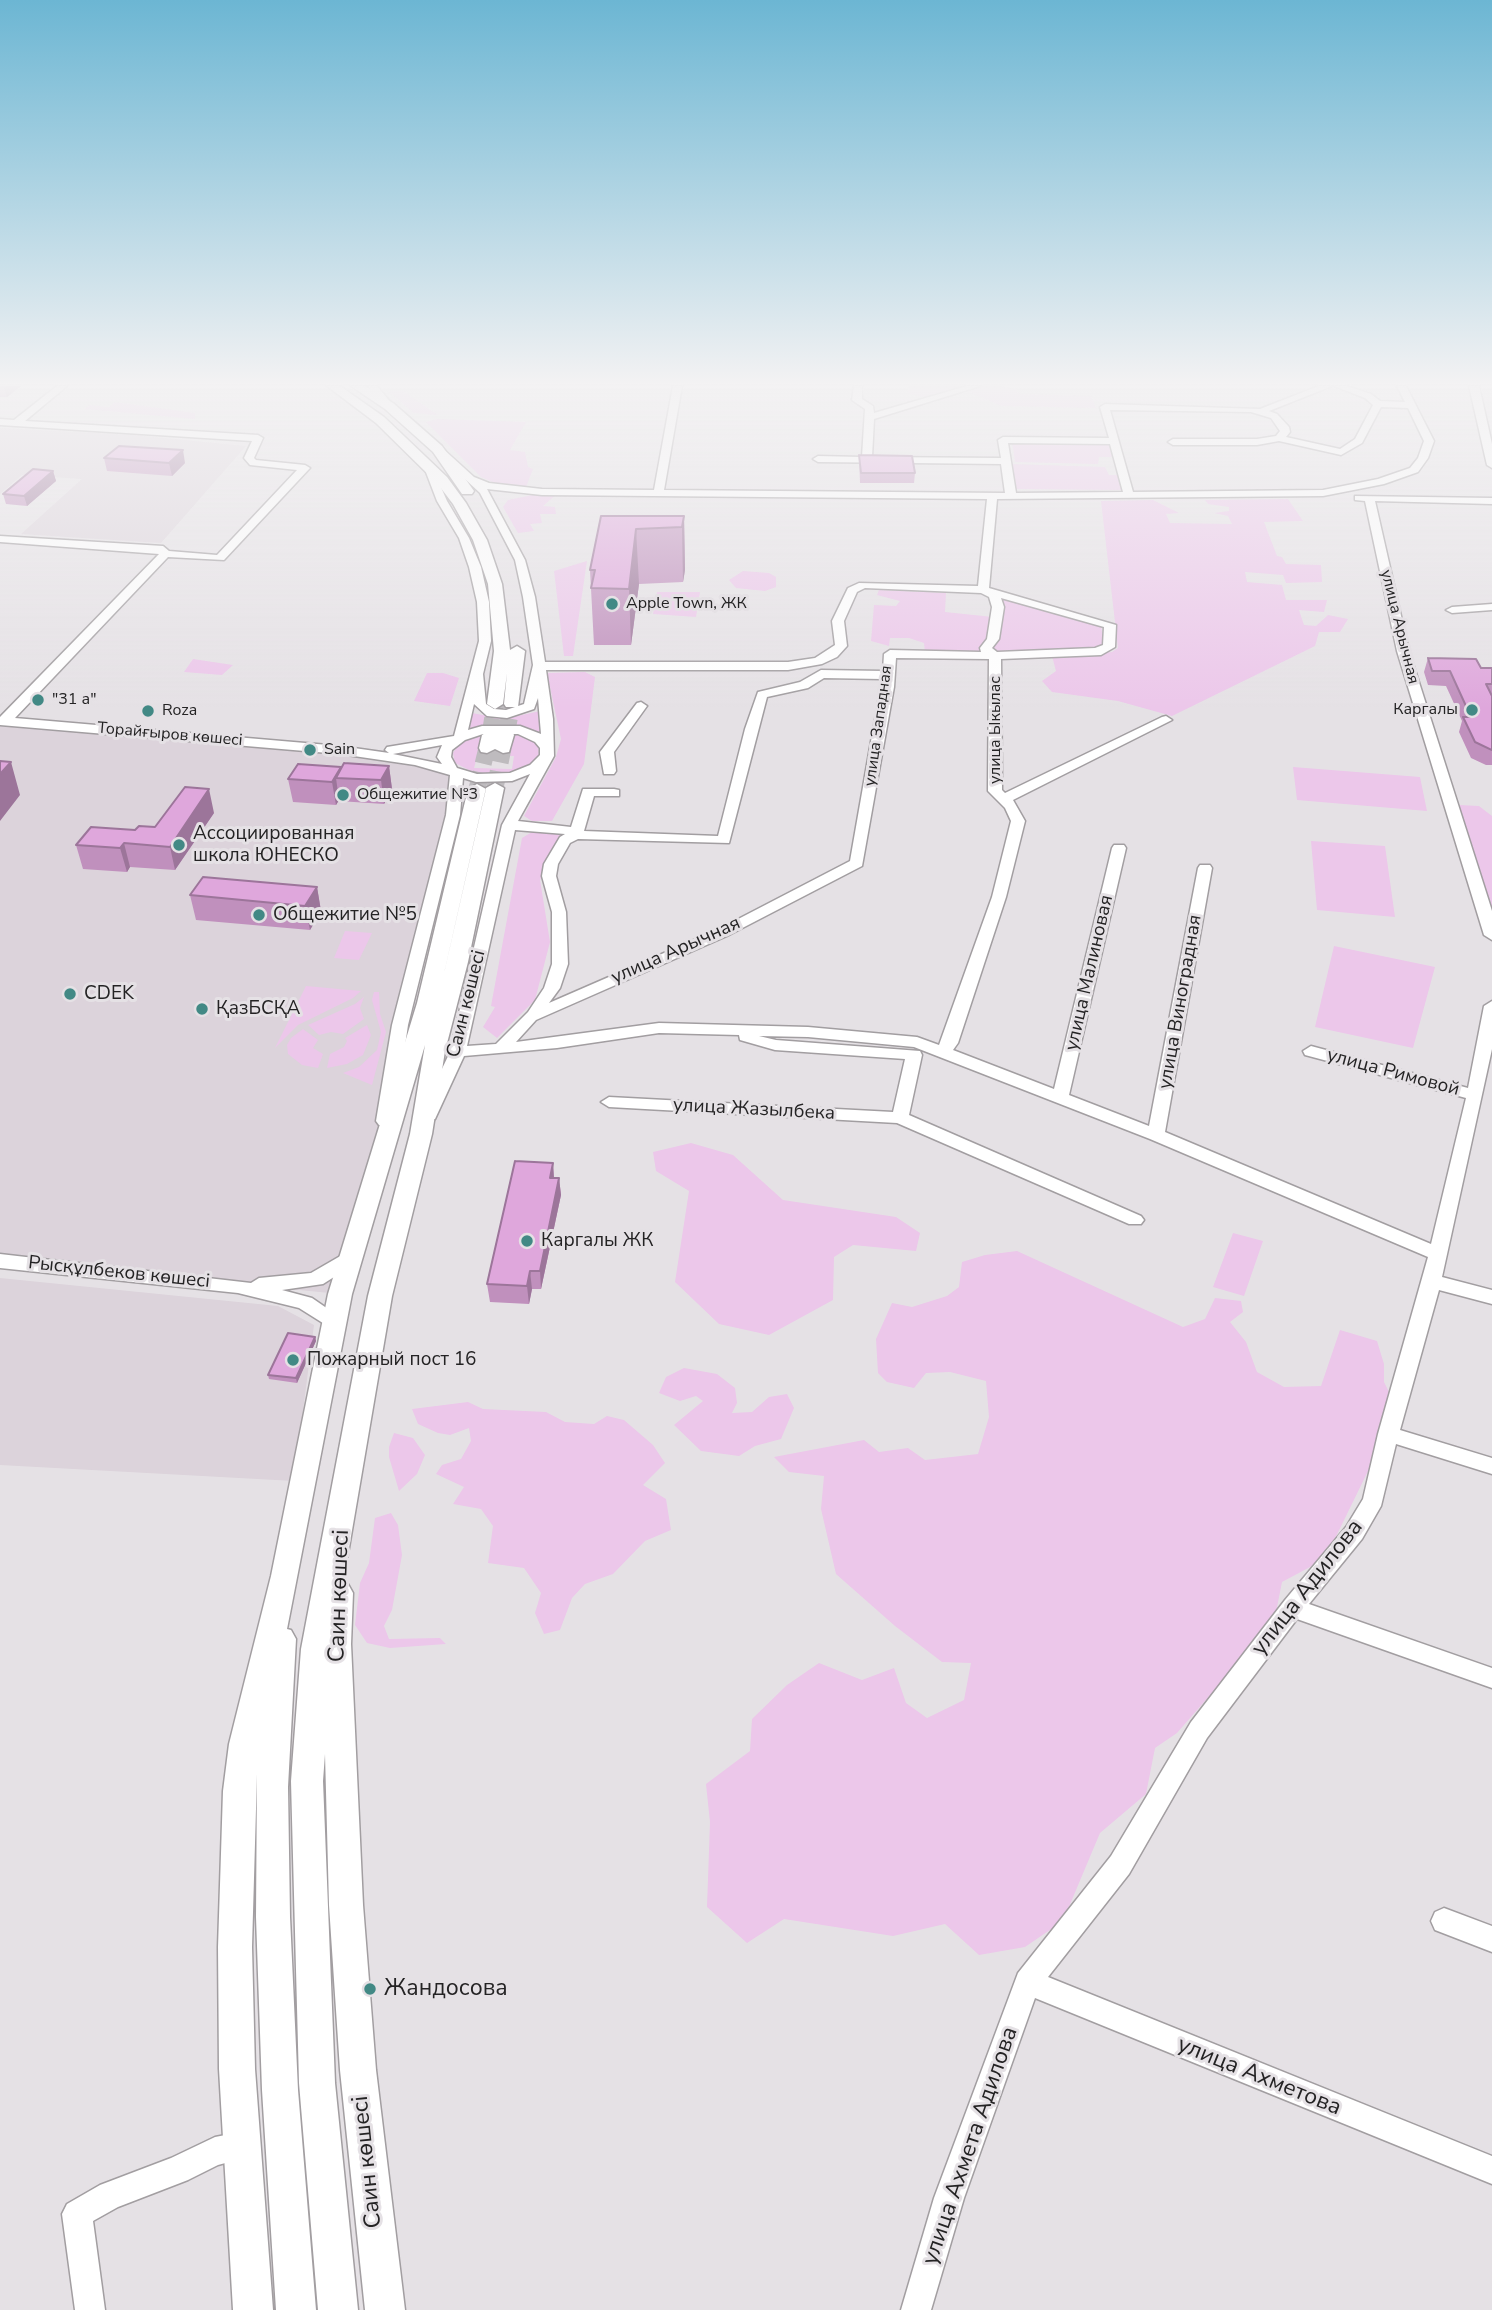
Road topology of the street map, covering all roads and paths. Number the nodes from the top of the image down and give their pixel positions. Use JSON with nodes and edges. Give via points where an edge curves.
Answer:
{"nodes":[{"id":1,"x":281,"y":494,"type":"edge"},
{"id":2,"x":439,"y":494,"type":"edge"},
{"id":3,"x":452,"y":494,"type":"edge"},
{"id":4,"x":469,"y":494,"type":"edge"},
{"id":5,"x":482,"y":494,"type":"edge"},
{"id":6,"x":526,"y":494,"type":"edge"},
{"id":7,"x":809,"y":494,"type":"edge"},
{"id":8,"x":1271,"y":494,"type":"edge"},
{"id":9,"x":1328,"y":494,"type":"edge"},
{"id":10,"x":992,"y":496,"type":"junction"},
{"id":11,"x":1011,"y":496,"type":"joint"},
{"id":12,"x":1129,"y":496,"type":"joint"},
{"id":13,"x":1370,"y":500,"type":"junction"},
{"id":14,"x":1492,"y":501,"type":"edge"},
{"id":15,"x":494,"y":508,"type":"junction"},
{"id":16,"x":0,"y":539,"type":"edge"},
{"id":17,"x":165,"y":554,"type":"junction"},
{"id":18,"x":501,"y":555,"type":"dead end"},
{"id":19,"x":982,"y":590,"type":"junction"},
{"id":20,"x":513,"y":599,"type":"dead end"},
{"id":21,"x":1492,"y":607,"type":"edge"},
{"id":22,"x":1452,"y":610,"type":"dead end"},
{"id":23,"x":995,"y":656,"type":"junction"},
{"id":24,"x":538,"y":666,"type":"junction"},
{"id":25,"x":477,"y":674,"type":"junction"},
{"id":26,"x":889,"y":675,"type":"junction"},
{"id":27,"x":495,"y":704,"type":"tunnel mouth"},
{"id":28,"x":512,"y":704,"type":"tunnel mouth"},
{"id":29,"x":641,"y":706,"type":"dead end"},
{"id":30,"x":1166,"y":720,"type":"dead end"},
{"id":31,"x":3,"y":721,"type":"edge"},
{"id":32,"x":459,"y":738,"type":"junction"},
{"id":33,"x":340,"y":750,"type":"junction"},
{"id":34,"x":547,"y":751,"type":"junction"},
{"id":35,"x":454,"y":771,"type":"junction"},
{"id":36,"x":609,"y":771,"type":"dead end"},
{"id":37,"x":486,"y":788,"type":"joint"},
{"id":38,"x":614,"y":793,"type":"dead end"},
{"id":39,"x":1002,"y":800,"type":"junction"},
{"id":40,"x":509,"y":825,"type":"junction"},
{"id":41,"x":576,"y":834,"type":"junction"},
{"id":42,"x":1119,"y":848,"type":"dead end"},
{"id":43,"x":858,"y":861,"type":"joint"},
{"id":44,"x":1205,"y":869,"type":"dead end"},
{"id":45,"x":1492,"y":935,"type":"edge"},
{"id":46,"x":1492,"y":1006,"type":"edge"},
{"id":47,"x":530,"y":1017,"type":"junction"},
{"id":48,"x":738,"y":1030,"type":"junction"},
{"id":49,"x":500,"y":1049,"type":"junction"},
{"id":50,"x":943,"y":1051,"type":"junction"},
{"id":51,"x":1311,"y":1051,"type":"dead end"},
{"id":52,"x":458,"y":1052,"type":"junction"},
{"id":53,"x":1475,"y":1095,"type":"junction"},
{"id":54,"x":1060,"y":1098,"type":"junction"},
{"id":55,"x":609,"y":1102,"type":"dead end"},
{"id":56,"x":900,"y":1118,"type":"junction"},
{"id":57,"x":421,"y":1134,"type":"junction"},
{"id":58,"x":1156,"y":1135,"type":"junction"},
{"id":59,"x":380,"y":1153,"type":"junction"},
{"id":60,"x":1135,"y":1220,"type":"dead end"},
{"id":61,"x":1438,"y":1254,"type":"junction"},
{"id":62,"x":349,"y":1258,"type":"junction"},
{"id":63,"x":0,"y":1261,"type":"edge"},
{"id":64,"x":1432,"y":1281,"type":"junction"},
{"id":65,"x":238,"y":1286,"type":"junction"},
{"id":66,"x":1492,"y":1297,"type":"edge"},
{"id":67,"x":334,"y":1323,"type":"junction"},
{"id":68,"x":1388,"y":1434,"type":"junction"},
{"id":69,"x":1492,"y":1466,"type":"edge"},
{"id":70,"x":342,"y":1513,"type":"junction"},
{"id":71,"x":285,"y":1576,"type":"junction"},
{"id":72,"x":1293,"y":1606,"type":"junction"},
{"id":73,"x":1492,"y":1678,"type":"edge"},
{"id":74,"x":1444,"y":1921,"type":"dead end"},
{"id":75,"x":1492,"y":1939,"type":"edge"},
{"id":76,"x":1027,"y":1982,"type":"junction"},
{"id":77,"x":241,"y":2146,"type":"junction"},
{"id":78,"x":1492,"y":2170,"type":"edge"},
{"id":79,"x":90,"y":2310,"type":"edge"},
{"id":80,"x":253,"y":2310,"type":"edge"},
{"id":81,"x":296,"y":2310,"type":"edge"},
{"id":82,"x":338,"y":2310,"type":"edge"},
{"id":83,"x":385,"y":2310,"type":"edge"},
{"id":84,"x":916,"y":2310,"type":"edge"}],
"edges":[{"from":1,"to":17,"type":"street","via":[[220,558]]},
{"from":2,"to":25,"type":"street","via":[[464,538],[480,582],[485,640]]},
{"from":3,"to":27,"type":"main road","via":[[468,517],[493,577],[502,651]]},
{"from":4,"to":18,"type":"main road"},
{"from":5,"to":15,"type":"street"},
{"from":6,"to":15,"type":"street","via":[[507,496]]},
{"from":7,"to":10,"type":"street"},
{"from":8,"to":12,"type":"street"},
{"from":9,"to":13,"type":"street"},
{"from":10,"to":11,"type":"street"},
{"from":10,"to":19,"type":"street"},
{"from":11,"to":12,"type":"street"},
{"from":13,"to":14,"type":"street"},
{"from":13,"to":45,"type":"street","name":"улица Арычная","via":[[1403,651]]},
{"from":15,"to":24,"type":"street","via":[[520,560]]},
{"from":16,"to":17,"type":"street","via":[[163,549]]},
{"from":17,"to":31,"type":"street"},
{"from":19,"to":23,"type":"street","via":[[997,600],[993,639],[986,648]]},
{"from":19,"to":23,"type":"street","name":"улица Ыкылас","via":[[1110,625],[1105,650]]},
{"from":19,"to":24,"type":"street","via":[[855,587],[838,621],[841,646],[818,662],[788,666]]},
{"from":20,"to":28,"type":"main road","via":[[517,652]]},
{"from":21,"to":22,"type":"street"},
{"from":23,"to":26,"type":"street","name":"улица Западная","via":[[894,653],[890,654]]},
{"from":23,"to":39,"type":"street","name":"улица Ыкылас","via":[[995,791]]},
{"from":24,"to":25,"type":"street","via":[[530,706],[507,714],[491,713],[480,706]]},
{"from":24,"to":34,"type":"street"},
{"from":25,"to":32,"type":"street"},
{"from":26,"to":41,"type":"street","via":[[821,674],[804,685],[762,695],[724,840]]},
{"from":26,"to":43,"type":"street","name":"улица Западная"},
{"from":29,"to":36,"type":"street","via":[[607,752]]},
{"from":30,"to":39,"type":"street"},
{"from":31,"to":33,"type":"street","name":"Торайғыров көшесі"},
{"from":32,"to":33,"type":"street","via":[[405,749]]},
{"from":32,"to":34,"type":"street","via":[[482,730],[508,729],[534,735]]},
{"from":32,"to":35,"type":"street","via":[[444,753]]},
{"from":33,"to":35,"type":"street"},
{"from":34,"to":35,"type":"street","via":[[535,768],[512,777],[488,779]]},
{"from":34,"to":40,"type":"street","name":"Саин көшесі"},
{"from":35,"to":59,"type":"street","via":[[453,814],[400,1025]]},
{"from":37,"to":57,"type":"main road","via":[[458,962],[434,1051]]},
{"from":37,"to":59,"type":"main road"},
{"from":38,"to":41,"type":"street","via":[[588,792]]},
{"from":39,"to":50,"type":"street","name":"улица Ыкылас","via":[[1016,813],[1016,832],[999,897],[950,1043]]},
{"from":40,"to":41,"type":"street"},
{"from":40,"to":52,"type":"street","name":"Саин көшесі"},
{"from":41,"to":47,"type":"street","via":[[565,840],[551,864],[559,912],[558,977]]},
{"from":42,"to":54,"type":"street","name":"улица Малиновая"},
{"from":43,"to":47,"type":"street","name":"улица Арычная","via":[[722,933]]},
{"from":44,"to":58,"type":"street","name":"улица Виноградная"},
{"from":46,"to":53,"type":"street","name":"улица Адилова"},
{"from":47,"to":49,"type":"street","name":"улица Арычная"},
{"from":48,"to":49,"type":"street","via":[[659,1028]]},
{"from":48,"to":50,"type":"street","via":[[901,1038]]},
{"from":48,"to":56,"type":"street","via":[[748,1038],[775,1045],[914,1055]]},
{"from":49,"to":52,"type":"street"},
{"from":50,"to":54,"type":"street"},
{"from":51,"to":53,"type":"street","name":"улица Римовой"},
{"from":52,"to":57,"type":"street","name":"Саин көшесі"},
{"from":53,"to":61,"type":"street","name":"улица Адилова"},
{"from":54,"to":58,"type":"street"},
{"from":55,"to":56,"type":"street","name":"улица Жазылбека"},
{"from":56,"to":60,"type":"street","name":"улица Жазылбека"},
{"from":57,"to":70,"type":"main road","name":"Саин көшесі","via":[[380,1296]]},
{"from":58,"to":61,"type":"street"},
{"from":59,"to":62,"type":"main road"},
{"from":61,"to":64,"type":"street","name":"улица Адилова"},
{"from":62,"to":65,"type":"street","via":[[316,1279]]},
{"from":62,"to":67,"type":"main road"},
{"from":63,"to":65,"type":"street","name":"Рысқұлбеков көшесі"},
{"from":64,"to":66,"type":"street"},
{"from":64,"to":68,"type":"street","name":"улица Адилова"},
{"from":65,"to":67,"type":"street","via":[[305,1303]]},
{"from":67,"to":71,"type":"main road"},
{"from":68,"to":69,"type":"street"},
{"from":68,"to":72,"type":"street","name":"улица Адилова","via":[[1373,1500],[1354,1533]]},
{"from":70,"to":82,"type":"main road","name":"Саин көшесі","via":[[316,1649],[307,1781],[317,2084]]},
{"from":70,"to":83,"type":"main road","name":"Саин көшесі","via":[[336,1644],[346,1905],[358,2070]]},
{"from":71,"to":77,"type":"main road","via":[[239,1791],[235,1947]]},
{"from":71,"to":81,"type":"main road","via":[[272,1787],[273,1917]]},
{"from":72,"to":73,"type":"street"},
{"from":72,"to":76,"type":"street","name":"улица Адилова","via":[[1199,1730],[1120,1865]]},
{"from":74,"to":75,"type":"street"},
{"from":76,"to":78,"type":"street","name":"улица Ахметова"},
{"from":76,"to":84,"type":"street","name":"улица Ахмета Адилова","via":[[949,2198]]},
{"from":77,"to":79,"type":"street","via":[[215,2151],[110,2195],[77,2214]]},
{"from":77,"to":80,"type":"main road"}]}
